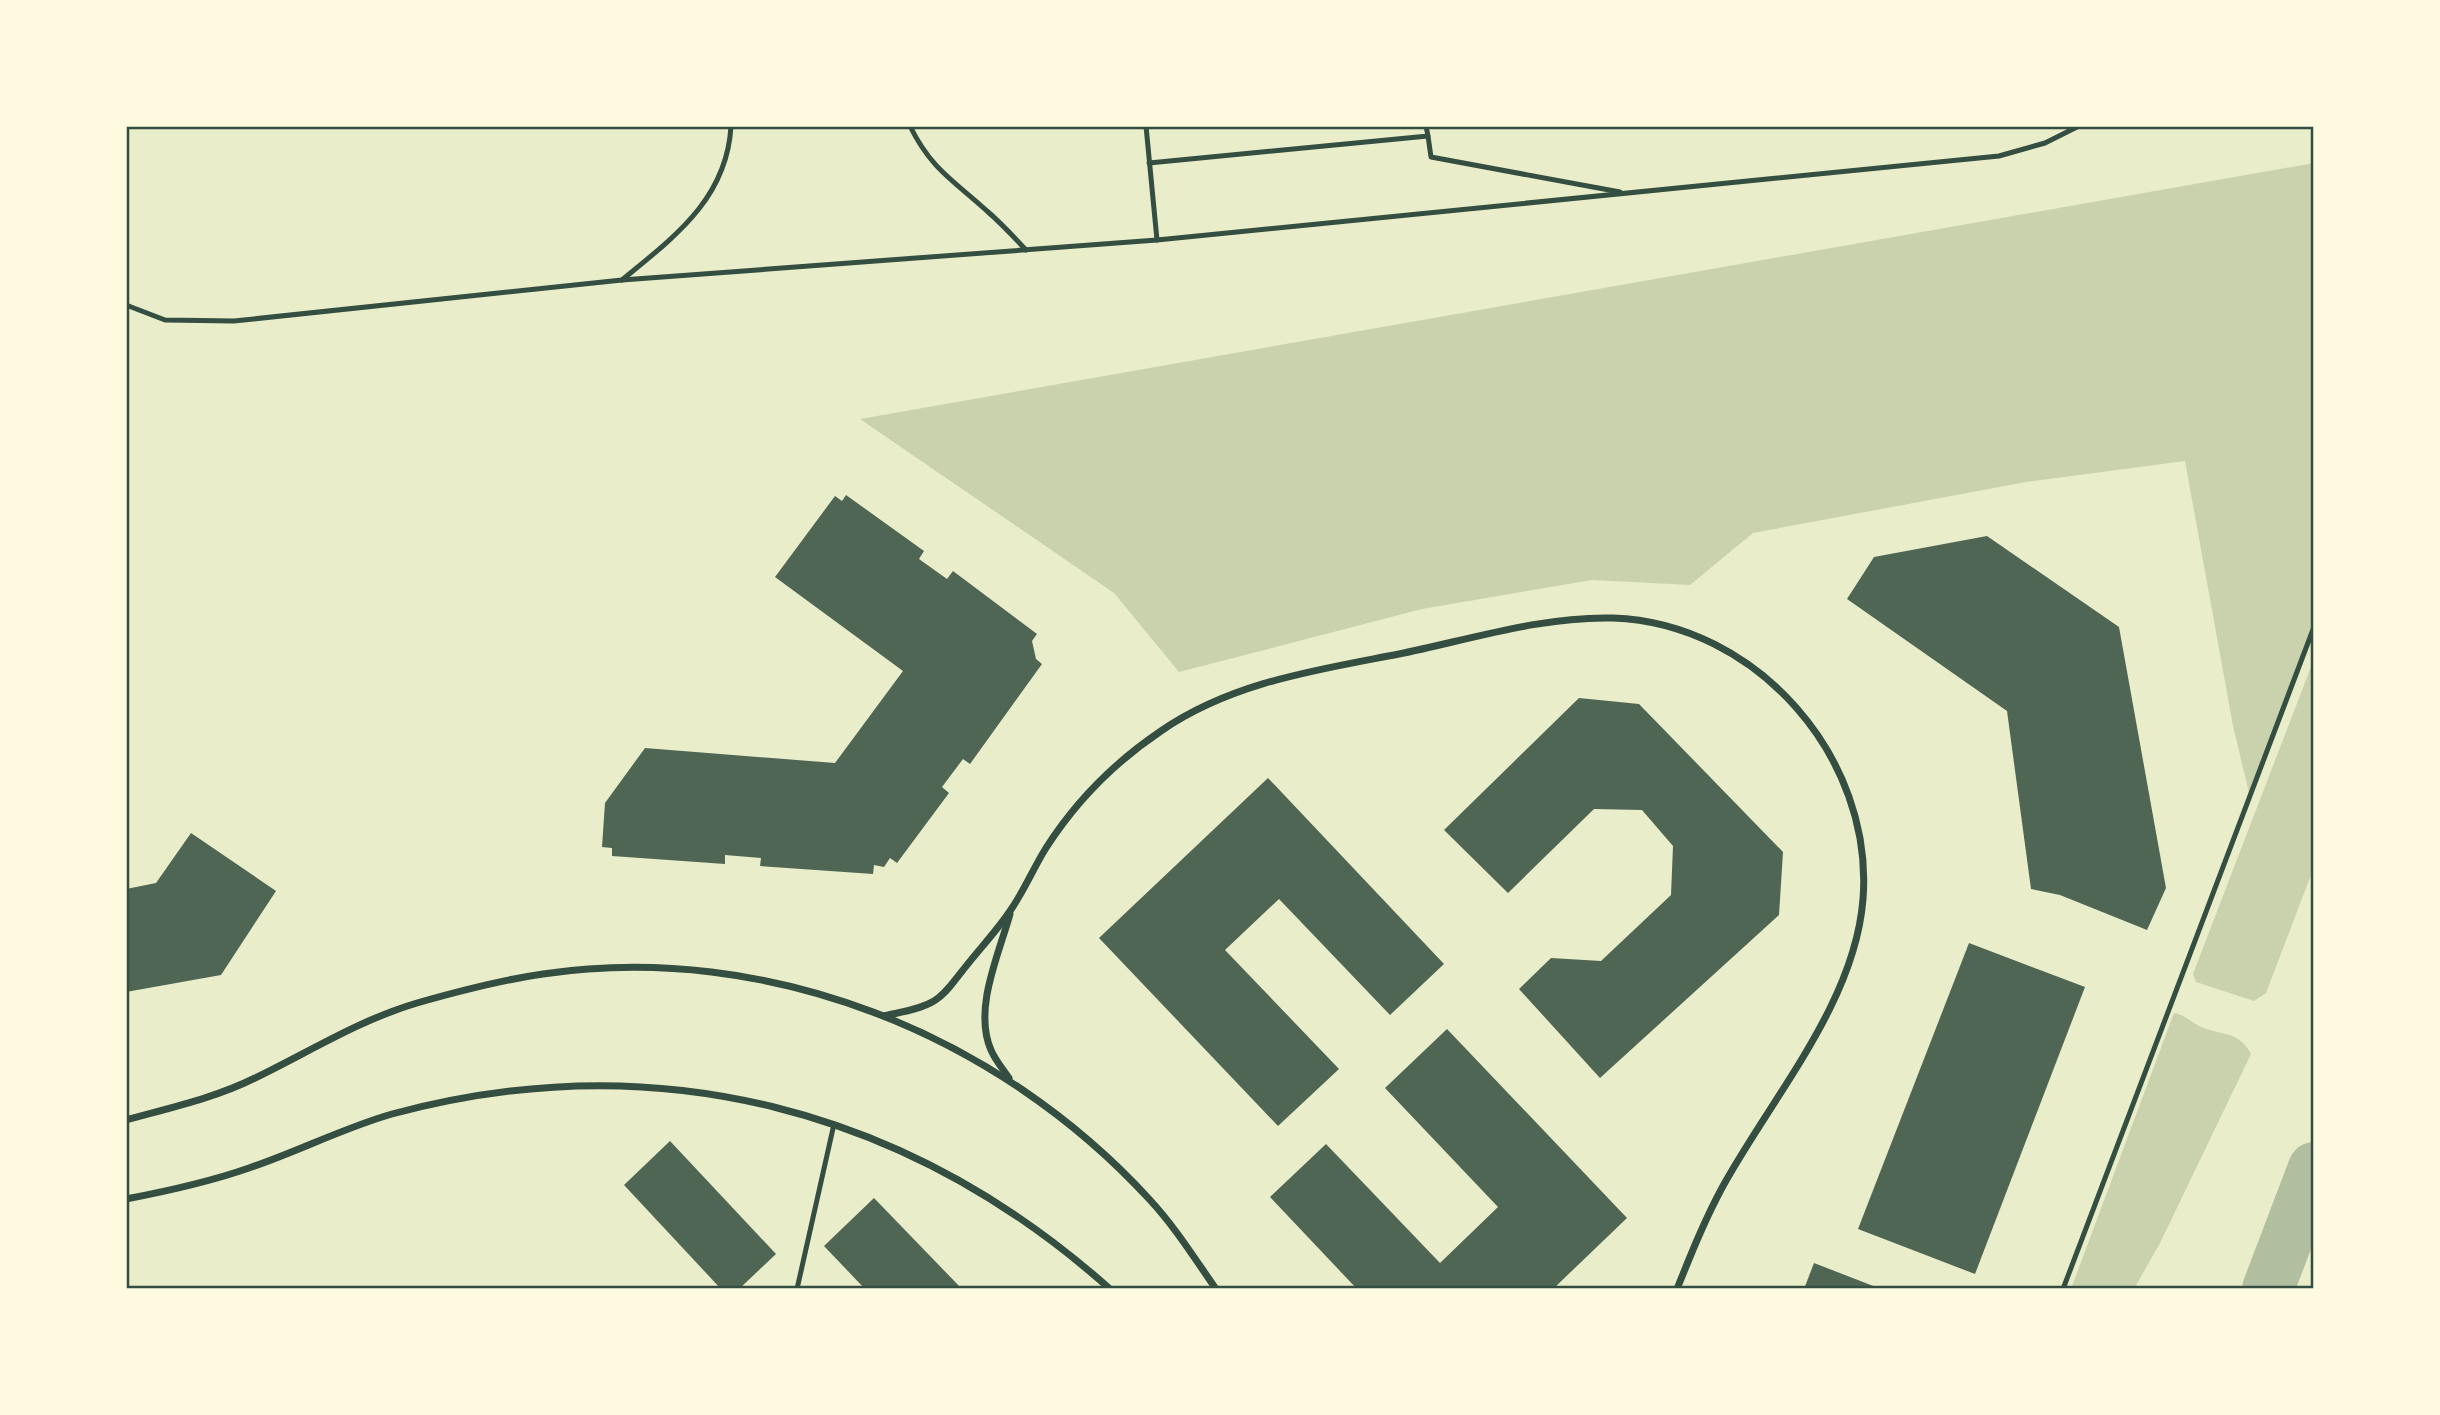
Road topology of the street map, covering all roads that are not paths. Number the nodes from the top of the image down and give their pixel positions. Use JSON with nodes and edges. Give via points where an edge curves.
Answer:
{"nodes":[{"id":1,"x":731,"y":126,"type":"edge"},
{"id":2,"x":910,"y":126,"type":"edge"},
{"id":3,"x":1146,"y":126,"type":"edge"},
{"id":4,"x":1426,"y":126,"type":"edge"},
{"id":5,"x":2079,"y":126,"type":"edge"},
{"id":6,"x":1428,"y":136,"type":"junction"},
{"id":7,"x":1149,"y":163,"type":"junction"},
{"id":8,"x":1628,"y":193,"type":"junction"},
{"id":9,"x":1157,"y":240,"type":"junction"},
{"id":10,"x":1027,"y":250,"type":"junction"},
{"id":11,"x":622,"y":280,"type":"junction"},
{"id":12,"x":126,"y":305,"type":"edge"},
{"id":13,"x":2314,"y":627,"type":"edge"},
{"id":14,"x":1011,"y":909,"type":"junction"},
{"id":15,"x":884,"y":1016,"type":"junction"},
{"id":16,"x":1010,"y":1079,"type":"junction"},
{"id":17,"x":126,"y":1120,"type":"edge"},
{"id":18,"x":834,"y":1124,"type":"junction"},
{"id":19,"x":126,"y":1199,"type":"edge"},
{"id":20,"x":797,"y":1289,"type":"edge"},
{"id":21,"x":1110,"y":1289,"type":"edge"},
{"id":22,"x":1216,"y":1289,"type":"edge"},
{"id":23,"x":1677,"y":1289,"type":"edge"},
{"id":24,"x":2063,"y":1289,"type":"edge"}],
"edges":[{"from":1,"to":11,"type":"lane","via":[[730,147],[705,205]]},
{"from":2,"to":10,"type":"lane","via":[[943,176]]},
{"from":3,"to":7,"type":"lane"},
{"from":4,"to":6,"type":"lane"},
{"from":5,"to":8,"type":"lane","via":[[2045,143],[1999,156]]},
{"from":6,"to":7,"type":"lane"},
{"from":6,"to":8,"type":"lane","via":[[1431,157]]},
{"from":7,"to":9,"type":"lane"},
{"from":8,"to":9,"type":"lane"},
{"from":9,"to":10,"type":"lane"},
{"from":10,"to":11,"type":"lane"},
{"from":11,"to":12,"type":"lane","via":[[234,321],[165,320]]},
{"from":13,"to":24,"type":"lane"},
{"from":14,"to":15,"type":"street","via":[[934,1002]]},
{"from":14,"to":16,"type":"street","via":[[984,1027],[991,1051]]},
{"from":14,"to":23,"type":"street","via":[[1047,846],[1097,783],[1160,732],[1217,699],[1250,687],[1544,625],[1593,619],[1617,618],[1676,629],[1732,654],[1783,693],[1829,752],[1854,812],[1864,877],[1863,903],[1856,942],[1838,993],[1722,1188]]},
{"from":15,"to":16,"type":"street","via":[[949,1044]]},
{"from":15,"to":17,"type":"street","via":[[790,986],[698,971],[604,968],[546,973],[500,981],[378,1016],[254,1079]]},
{"from":16,"to":22,"type":"street","via":[[1113,1161],[1152,1202]]},
{"from":18,"to":19,"type":"street","via":[[781,1108],[670,1089],[592,1086],[502,1092],[391,1115],[249,1168]]},
{"from":18,"to":20,"type":"lane"},
{"from":18,"to":21,"type":"street","via":[[900,1149],[985,1194]]}]}
